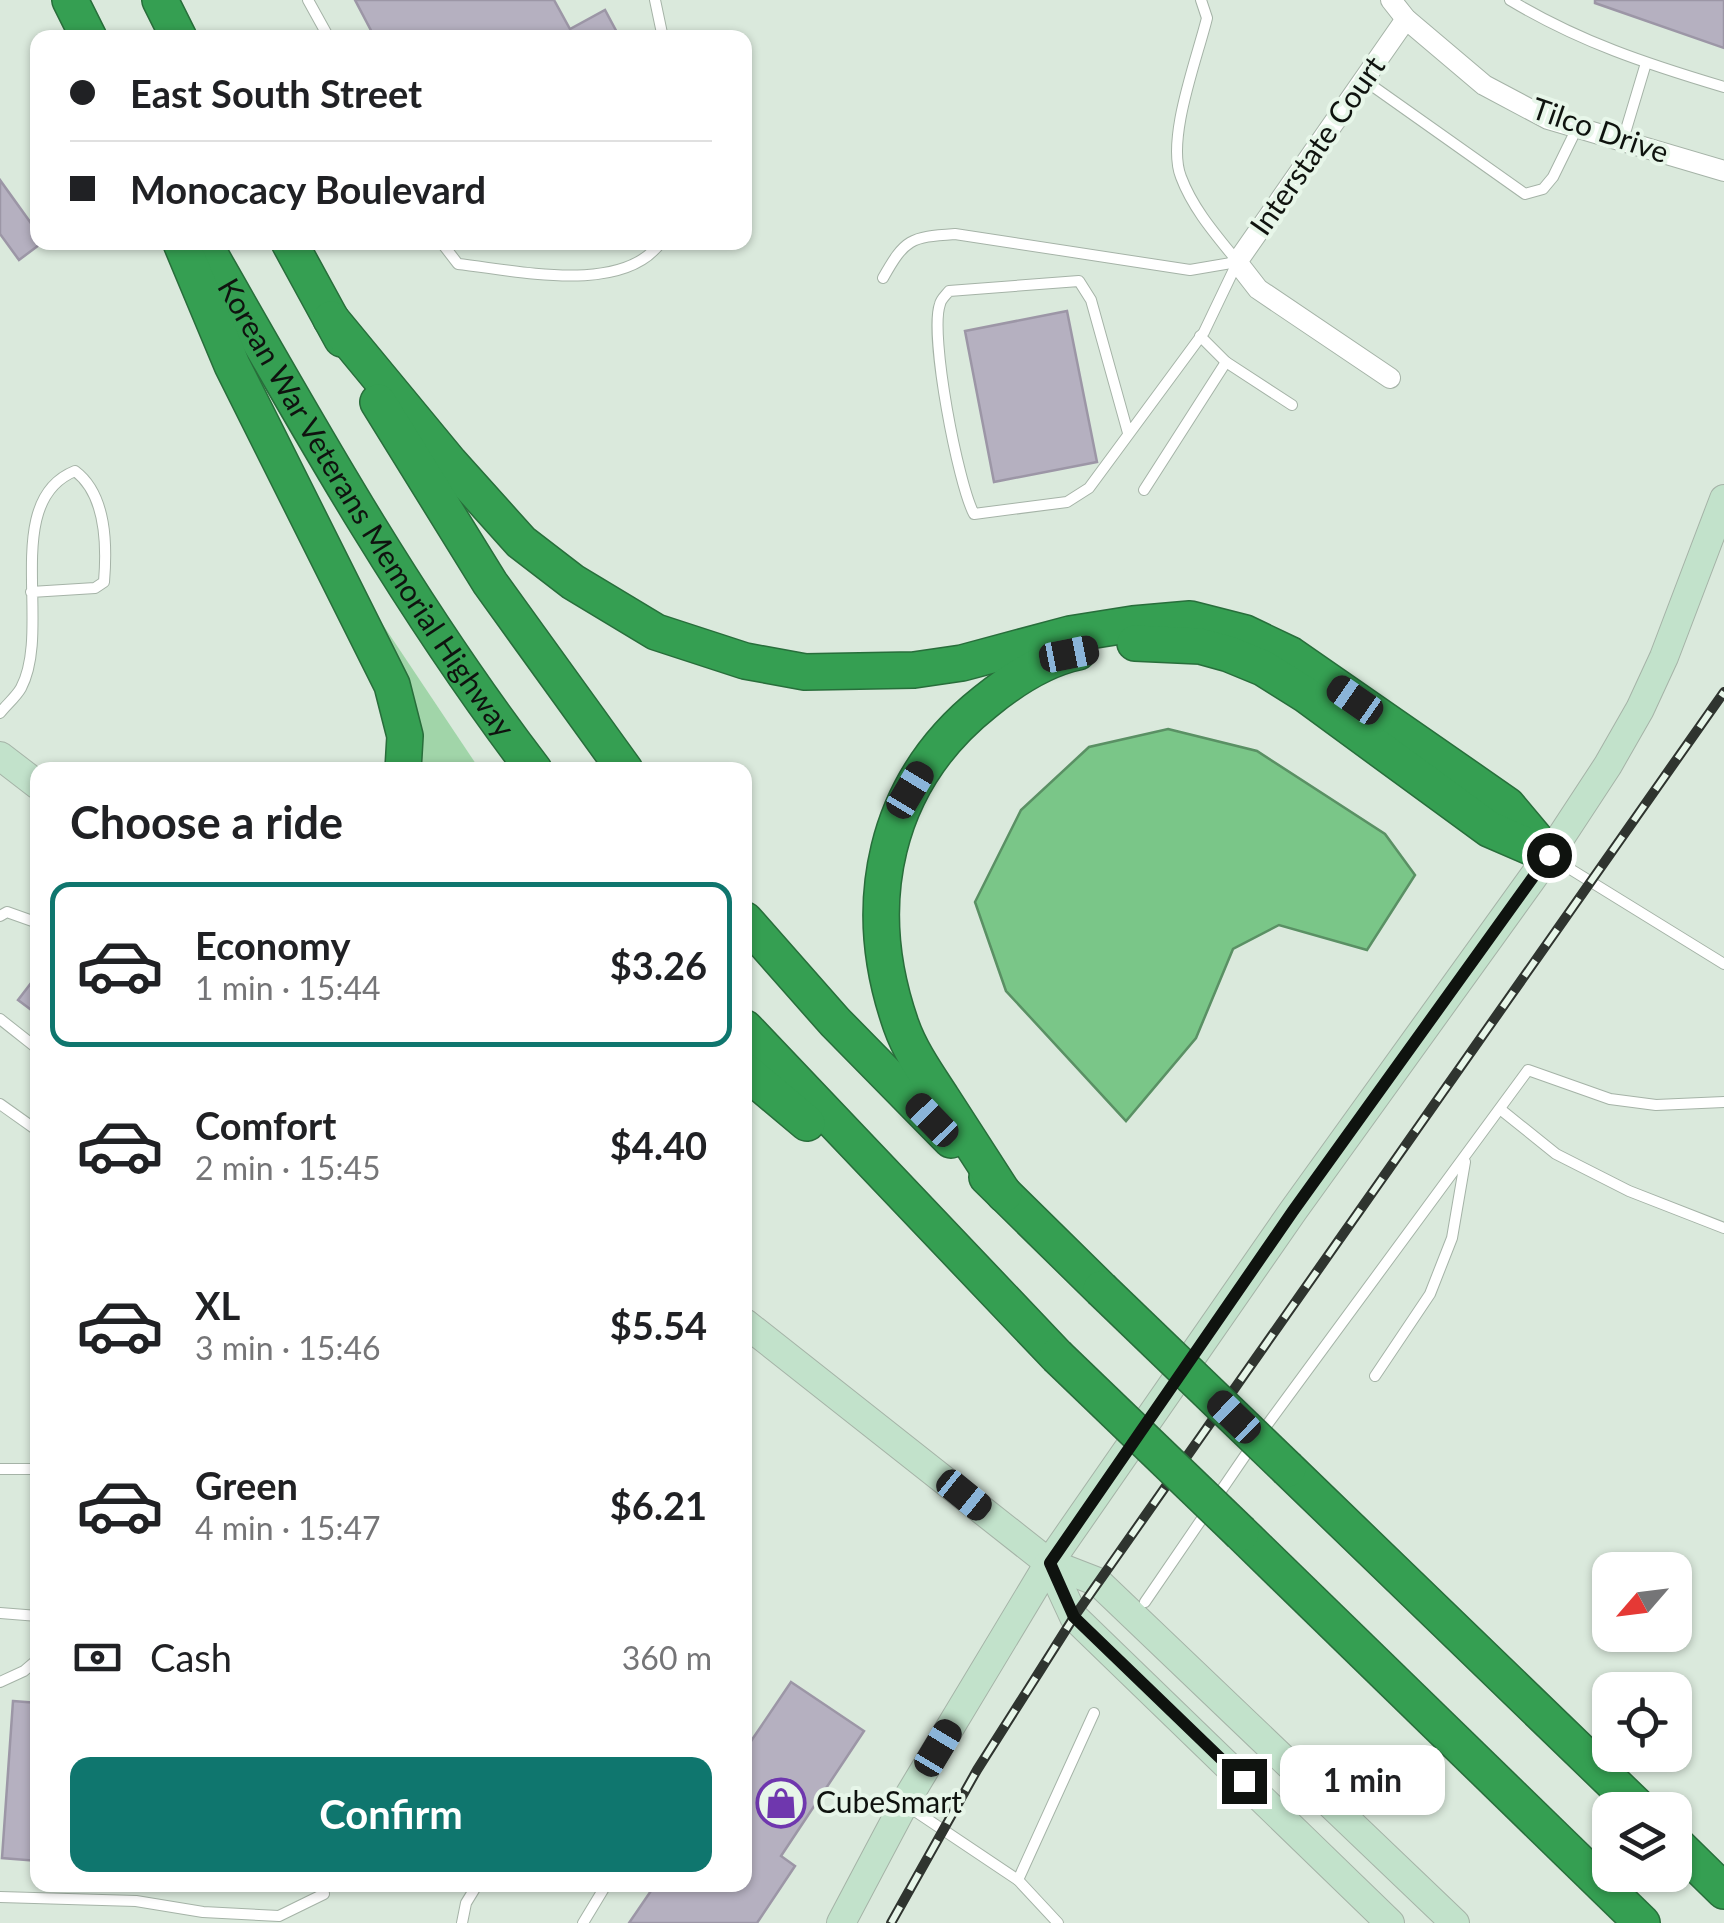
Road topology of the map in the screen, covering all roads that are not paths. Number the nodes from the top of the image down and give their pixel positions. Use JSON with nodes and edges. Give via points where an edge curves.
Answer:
{"nodes":[{"id":1,"x":70,"y":0,"type":"edge"},
{"id":2,"x":160,"y":0,"type":"edge"},
{"id":3,"x":308,"y":0,"type":"edge"},
{"id":4,"x":655,"y":0,"type":"edge"},
{"id":5,"x":1200,"y":0,"type":"edge"},
{"id":6,"x":1391,"y":0,"type":"edge"},
{"id":7,"x":1510,"y":0,"type":"edge"},
{"id":8,"x":1406,"y":20,"type":"junction"},
{"id":9,"x":86,"y":30,"type":"edge"},
{"id":10,"x":176,"y":30,"type":"edge"},
{"id":11,"x":324,"y":30,"type":"edge"},
{"id":12,"x":661,"y":30,"type":"edge"},
{"id":13,"x":1646,"y":64,"type":"junction"},
{"id":14,"x":1364,"y":80,"type":"junction"},
{"id":15,"x":1724,"y":86,"type":"edge"},
{"id":16,"x":1578,"y":128,"type":"junction"},
{"id":17,"x":1622,"y":143,"type":"junction"},
{"id":18,"x":1724,"y":171,"type":"edge"},
{"id":19,"x":184,"y":250,"type":"edge"},
{"id":20,"x":207,"y":250,"type":"edge"},
{"id":21,"x":292,"y":250,"type":"edge"},
{"id":22,"x":447,"y":250,"type":"edge"},
{"id":23,"x":655,"y":250,"type":"edge"},
{"id":24,"x":1087,"y":256,"type":"junction"},
{"id":25,"x":1237,"y":262,"type":"junction"},
{"id":26,"x":883,"y":278,"type":"dead end"},
{"id":27,"x":1079,"y":281,"type":"junction"},
{"id":28,"x":330,"y":319,"type":"junction"},
{"id":29,"x":1200,"y":336,"type":"junction"},
{"id":30,"x":1226,"y":362,"type":"junction"},
{"id":31,"x":1390,"y":378,"type":"dead end"},
{"id":32,"x":1292,"y":405,"type":"dead end"},
{"id":33,"x":1128,"y":433,"type":"junction"},
{"id":34,"x":1144,"y":490,"type":"dead end"},
{"id":35,"x":1724,"y":498,"type":"edge"},
{"id":36,"x":31,"y":592,"type":"junction"},
{"id":37,"x":0,"y":712,"type":"edge"},
{"id":38,"x":0,"y":756,"type":"edge"},
{"id":39,"x":403,"y":762,"type":"edge"},
{"id":40,"x":528,"y":762,"type":"edge"},
{"id":41,"x":619,"y":762,"type":"edge"},
{"id":42,"x":30,"y":779,"type":"edge"},
{"id":43,"x":1549,"y":855,"type":"junction"},
{"id":44,"x":0,"y":916,"type":"edge"},
{"id":45,"x":30,"y":920,"type":"edge"},
{"id":46,"x":752,"y":928,"type":"edge"},
{"id":47,"x":1724,"y":964,"type":"edge"},
{"id":48,"x":0,"y":1019,"type":"edge"},
{"id":49,"x":752,"y":1035,"type":"edge"},
{"id":50,"x":30,"y":1043,"type":"edge"},
{"id":51,"x":752,"y":1078,"type":"edge"},
{"id":52,"x":1724,"y":1102,"type":"edge"},
{"id":53,"x":0,"y":1104,"type":"edge"},
{"id":54,"x":1500,"y":1109,"type":"junction"},
{"id":55,"x":30,"y":1125,"type":"edge"},
{"id":56,"x":1466,"y":1156,"type":"junction"},
{"id":57,"x":1004,"y":1194,"type":"junction"},
{"id":58,"x":914,"y":1208,"type":"junction"},
{"id":59,"x":1724,"y":1228,"type":"edge"},
{"id":60,"x":752,"y":1329,"type":"edge"},
{"id":61,"x":1375,"y":1376,"type":"dead end"},
{"id":62,"x":0,"y":1468,"type":"edge"},
{"id":63,"x":30,"y":1468,"type":"edge"},
{"id":64,"x":1050,"y":1563,"type":"junction"},
{"id":65,"x":1145,"y":1602,"type":"dead end"},
{"id":66,"x":0,"y":1613,"type":"edge"},
{"id":67,"x":30,"y":1615,"type":"edge"},
{"id":68,"x":30,"y":1666,"type":"edge"},
{"id":69,"x":0,"y":1682,"type":"edge"},
{"id":70,"x":1094,"y":1712,"type":"dead end"},
{"id":71,"x":1622,"y":1792,"type":"edge"},
{"id":72,"x":904,"y":1804,"type":"junction"},
{"id":73,"x":1692,"y":1859,"type":"edge"},
{"id":74,"x":1018,"y":1880,"type":"junction"},
{"id":75,"x":1724,"y":1890,"type":"edge"},
{"id":76,"x":472,"y":1892,"type":"edge"},
{"id":77,"x":602,"y":1892,"type":"edge"},
{"id":78,"x":324,"y":1894,"type":"dead end"},
{"id":79,"x":0,"y":1897,"type":"edge"},
{"id":80,"x":462,"y":1923,"type":"edge"},
{"id":81,"x":583,"y":1923,"type":"edge"},
{"id":82,"x":841,"y":1923,"type":"edge"},
{"id":83,"x":1057,"y":1923,"type":"edge"},
{"id":84,"x":1390,"y":1923,"type":"edge"},
{"id":85,"x":1454,"y":1923,"type":"edge"},
{"id":86,"x":1642,"y":1923,"type":"edge"}],
"edges":[{"from":1,"to":9,"type":"highway"},
{"from":2,"to":10,"type":"highway"},
{"from":3,"to":11,"type":"lane"},
{"from":4,"to":12,"type":"lane"},
{"from":5,"to":25,"type":"lane","via":[[1207,18],[1175,136],[1179,174]]},
{"from":6,"to":8,"type":"street","name":"Tilco Drive"},
{"from":7,"to":13,"type":"lane","via":[[1558,29]]},
{"from":8,"to":14,"type":"street","name":"Interstate Court"},
{"from":8,"to":16,"type":"street","name":"Tilco Drive","via":[[1484,84]]},
{"from":13,"to":15,"type":"lane"},
{"from":13,"to":17,"type":"lane"},
{"from":14,"to":16,"type":"lane","via":[[1526,194],[1553,177]]},
{"from":14,"to":25,"type":"street","name":"Interstate Court"},
{"from":16,"to":17,"type":"street","name":"Tilco Drive"},
{"from":17,"to":18,"type":"street","name":"Tilco Drive"},
{"from":19,"to":39,"type":"highway","via":[[232,365],[392,685],[405,736]]},
{"from":20,"to":40,"type":"highway","name":"Korean War Veterans Memorial Highway","via":[[348,497]]},
{"from":21,"to":28,"type":"highway","name":"Korean War Veterans Memorial Highway"},
{"from":22,"to":23,"type":"lane","via":[[458,264],[544,274],[614,274]]},
{"from":24,"to":25,"type":"lane","via":[[1190,270]]},
{"from":24,"to":26,"type":"lane","via":[[955,234],[923,236],[900,248]]},
{"from":24,"to":27,"type":"lane"},
{"from":25,"to":29,"type":"lane"},
{"from":25,"to":31,"type":"street","name":"Interstate Court","via":[[1258,290]]},
{"from":27,"to":33,"type":"lane","via":[[1091,300]]},
{"from":27,"to":33,"type":"lane","via":[[949,291],[939,304],[943,387],[964,496],[974,514],[1067,502],[1089,488]]},
{"from":28,"to":41,"type":"highway","name":"Korean War Veterans Memorial Highway","via":[[490,583]]},
{"from":28,"to":43,"type":"highway","via":[[521,542],[656,632],[805,672],[914,670],[1070,634],[1190,619],[1245,633],[1291,655],[1507,805]]},
{"from":29,"to":30,"type":"lane"},
{"from":29,"to":33,"type":"lane"},
{"from":30,"to":32,"type":"lane"},
{"from":30,"to":34,"type":"lane"},
{"from":35,"to":43,"type":"main road","via":[[1640,708]]},
{"from":36,"to":36,"type":"lane","via":[[38,508],[52,486],[76,471],[98,503],[104,582]]},
{"from":36,"to":37,"type":"lane","via":[[28,664],[20,689]]},
{"from":38,"to":42,"type":"main road"},
{"from":43,"to":47,"type":"lane"},
{"from":43,"to":57,"type":"highway","via":[[1489,829],[1306,695],[1230,654],[1163,644],[1101,648],[1038,666],[946,737],[910,790],[887,854],[880,898],[883,961],[903,1031]]},
{"from":43,"to":64,"type":"main road"},
{"from":44,"to":45,"type":"lane"},
{"from":46,"to":57,"type":"highway"},
{"from":48,"to":50,"type":"lane"},
{"from":49,"to":58,"type":"highway"},
{"from":51,"to":58,"type":"highway"},
{"from":52,"to":54,"type":"lane","via":[[1656,1106],[1610,1099],[1528,1070]]},
{"from":53,"to":55,"type":"lane"},
{"from":54,"to":56,"type":"lane"},
{"from":54,"to":59,"type":"lane","via":[[1556,1154]]},
{"from":56,"to":61,"type":"lane","via":[[1452,1238],[1430,1294]]},
{"from":56,"to":65,"type":"lane"},
{"from":57,"to":71,"type":"highway","bridge":true},
{"from":58,"to":86,"type":"highway","bridge":true,"via":[[1057,1356]]},
{"from":60,"to":64,"type":"main road"},
{"from":62,"to":63,"type":"lane"},
{"from":64,"to":72,"type":"main road"},
{"from":64,"to":84,"type":"main road","via":[[1074,1617]]},
{"from":64,"to":85,"type":"main road","via":[[1098,1582]]},
{"from":66,"to":67,"type":"lane"},
{"from":68,"to":69,"type":"lane"},
{"from":70,"to":74,"type":"lane"},
{"from":72,"to":74,"type":"lane"},
{"from":72,"to":82,"type":"main road"},
{"from":73,"to":75,"type":"highway"},
{"from":74,"to":83,"type":"lane"},
{"from":76,"to":80,"type":"lane"},
{"from":77,"to":81,"type":"lane"},
{"from":78,"to":79,"type":"lane","via":[[279,1916],[136,1901]]}]}
